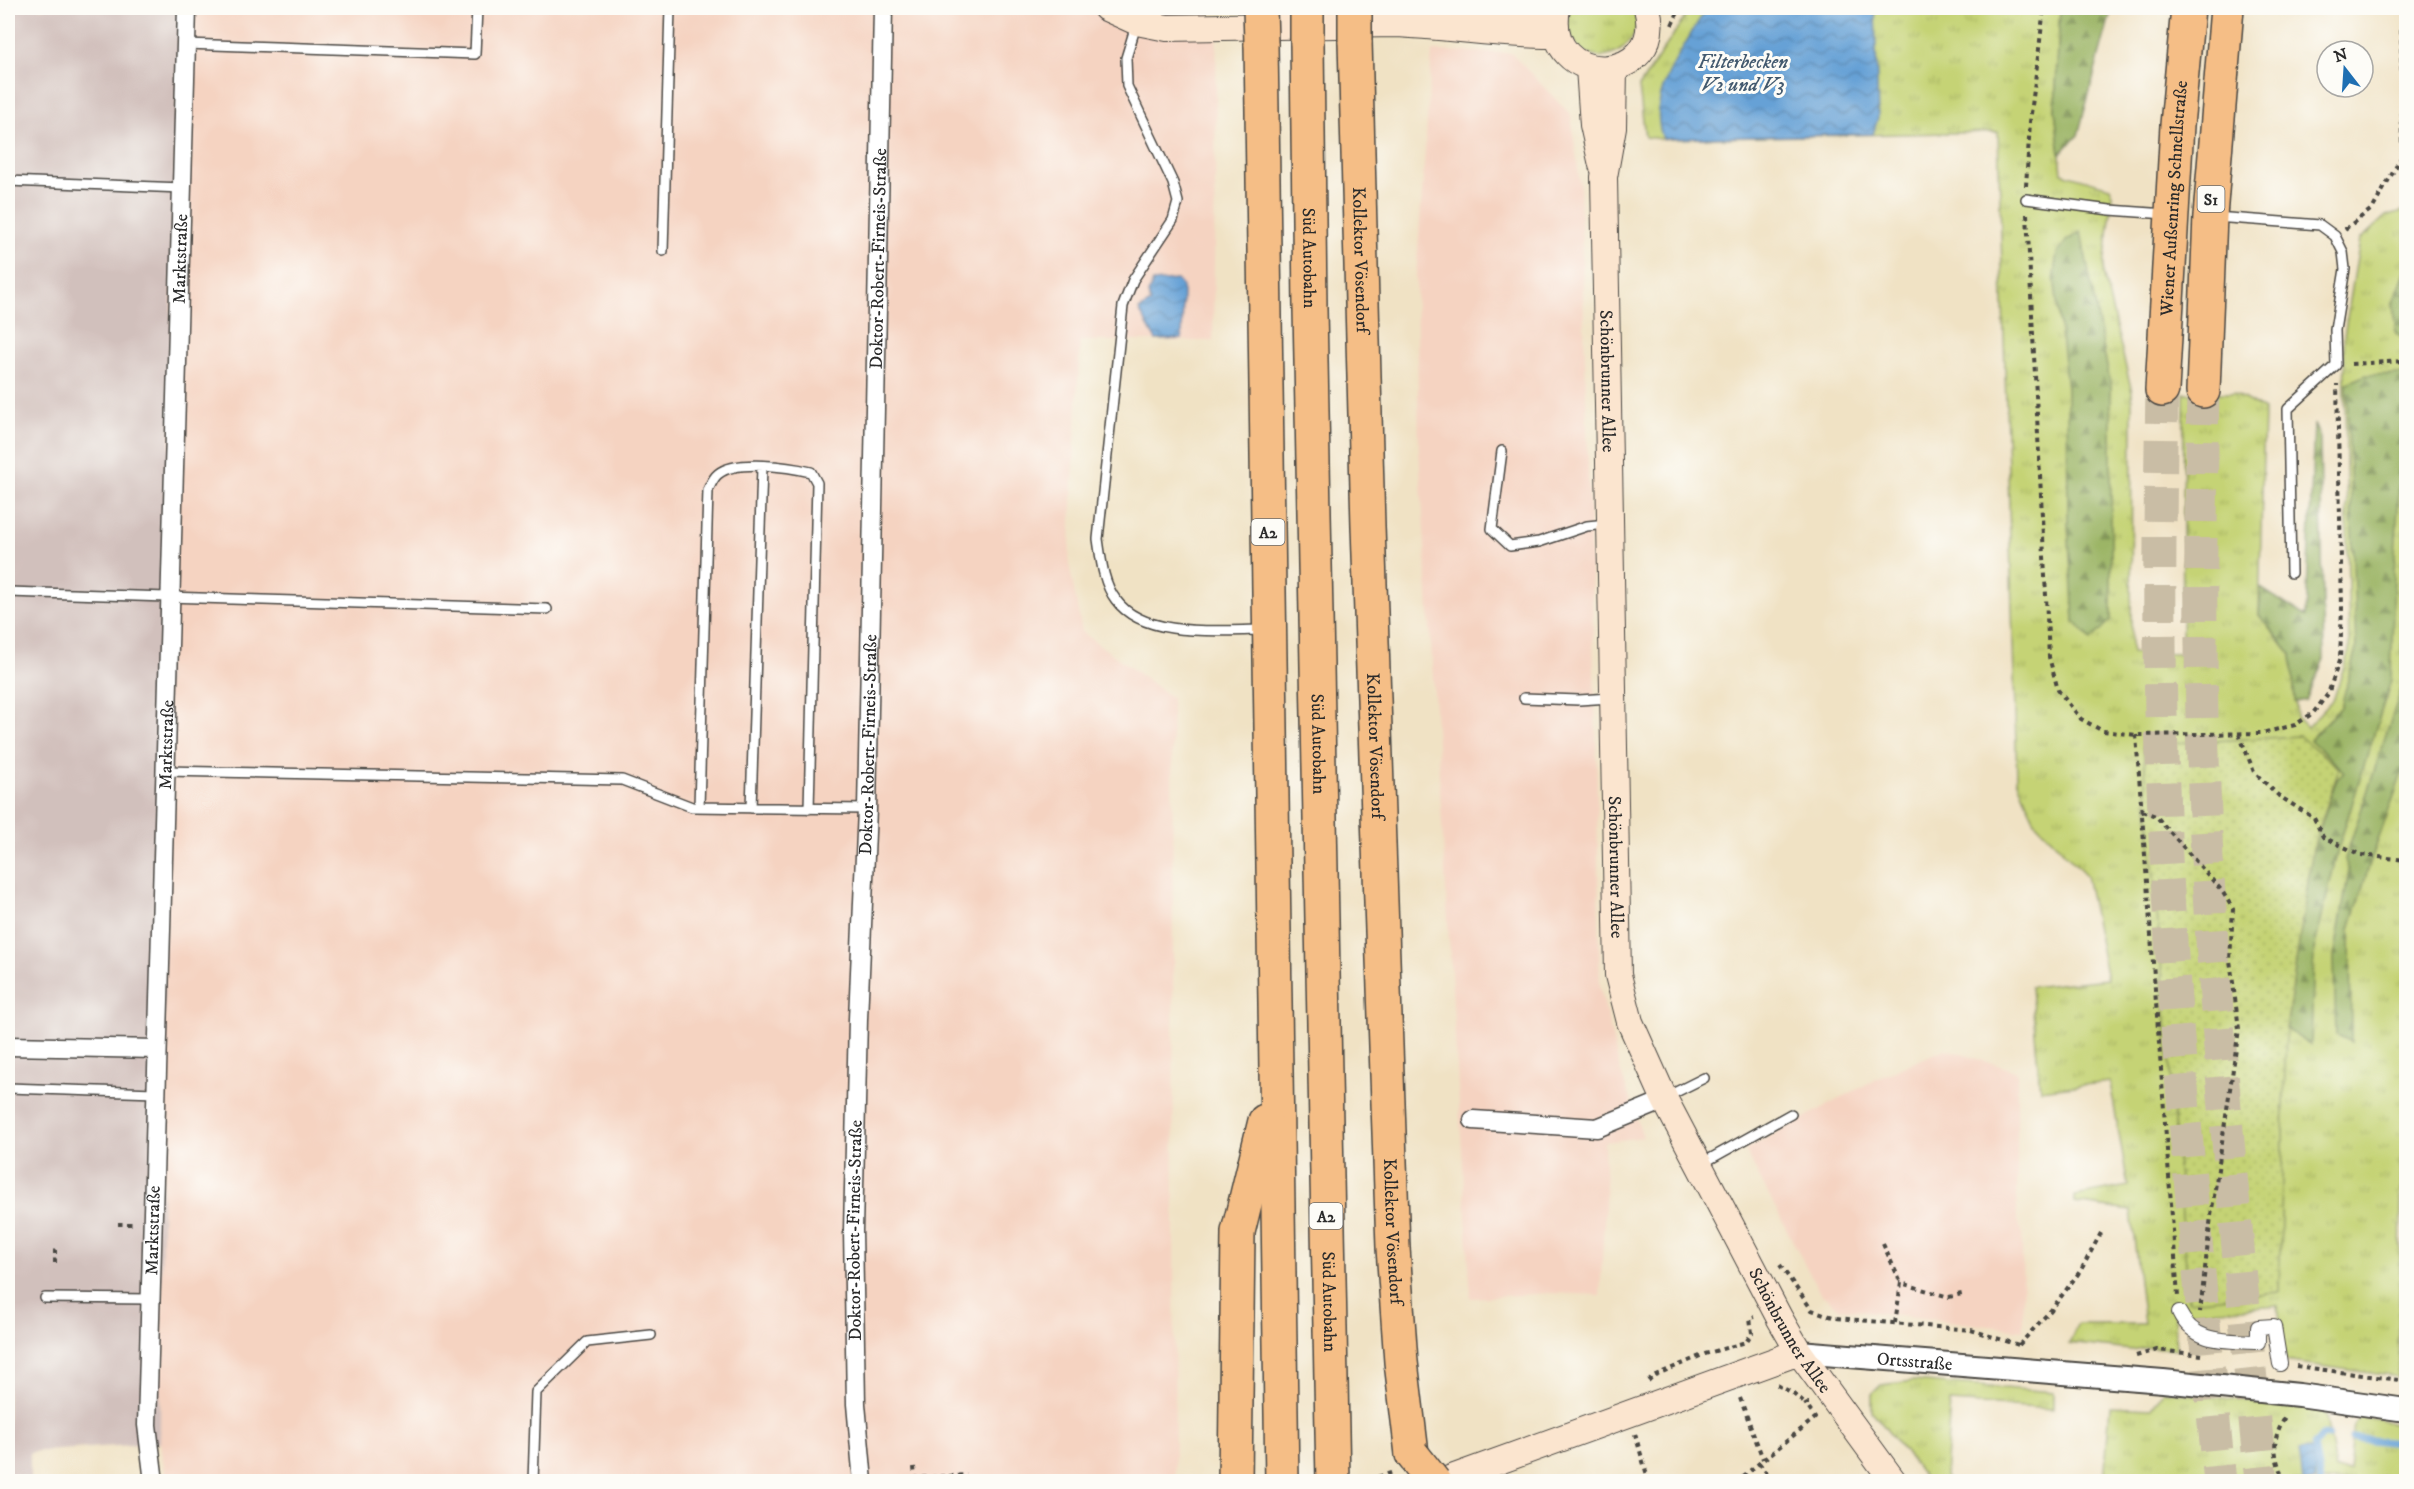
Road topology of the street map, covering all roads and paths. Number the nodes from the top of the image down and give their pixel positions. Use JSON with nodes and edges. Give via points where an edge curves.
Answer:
{"nodes":[{"id":1,"x":187,"y":8,"type":"edge"},
{"id":2,"x":477,"y":8,"type":"edge"},
{"id":3,"x":670,"y":8,"type":"edge"},
{"id":4,"x":883,"y":8,"type":"edge"},
{"id":5,"x":1106,"y":8,"type":"edge"},
{"id":6,"x":1260,"y":8,"type":"edge"},
{"id":7,"x":1306,"y":8,"type":"edge"},
{"id":8,"x":1355,"y":8,"type":"edge"},
{"id":9,"x":1557,"y":8,"type":"edge"},
{"id":10,"x":1648,"y":8,"type":"edge"},
{"id":11,"x":1680,"y":8,"type":"edge"},
{"id":12,"x":2044,"y":8,"type":"edge"},
{"id":13,"x":2188,"y":8,"type":"edge"},
{"id":14,"x":2227,"y":8,"type":"edge"},
{"id":15,"x":2402,"y":8,"type":"edge"},
{"id":16,"x":1137,"y":15,"type":"edge"},
{"id":17,"x":1433,"y":25,"type":"junction"},
{"id":18,"x":1670,"y":28,"type":"dead end"},
{"id":19,"x":1557,"y":34,"type":"junction"},
{"id":20,"x":186,"y":45,"type":"junction"},
{"id":21,"x":1602,"y":68,"type":"junction"},
{"id":22,"x":8,"y":181,"type":"edge"},
{"id":23,"x":182,"y":188,"type":"junction"},
{"id":24,"x":2026,"y":199,"type":"junction"},
{"id":25,"x":2171,"y":214,"type":"junction"},
{"id":26,"x":2210,"y":216,"type":"junction"},
{"id":27,"x":2335,"y":236,"type":"junction"},
{"id":28,"x":663,"y":251,"type":"dead end"},
{"id":29,"x":2406,"y":362,"type":"edge"},
{"id":30,"x":2336,"y":365,"type":"junction"},
{"id":31,"x":2162,"y":390,"type":"tunnel mouth"},
{"id":32,"x":2203,"y":391,"type":"tunnel mouth"},
{"id":33,"x":1502,"y":451,"type":"dead end"},
{"id":34,"x":762,"y":467,"type":"junction"},
{"id":35,"x":1610,"y":524,"type":"junction"},
{"id":36,"x":2291,"y":573,"type":"dead end"},
{"id":37,"x":8,"y":592,"type":"edge"},
{"id":38,"x":170,"y":599,"type":"junction"},
{"id":39,"x":548,"y":609,"type":"dead end"},
{"id":40,"x":1269,"y":630,"type":"junction"},
{"id":41,"x":1524,"y":698,"type":"dead end"},
{"id":42,"x":1612,"y":698,"type":"junction"},
{"id":43,"x":2239,"y":734,"type":"junction"},
{"id":44,"x":2136,"y":735,"type":"junction"},
{"id":45,"x":165,"y":771,"type":"junction"},
{"id":46,"x":699,"y":807,"type":"junction"},
{"id":47,"x":751,"y":808,"type":"junction"},
{"id":48,"x":809,"y":809,"type":"junction"},
{"id":49,"x":867,"y":809,"type":"junction"},
{"id":50,"x":2142,"y":811,"type":"junction"},
{"id":51,"x":2406,"y":860,"type":"edge"},
{"id":52,"x":8,"y":1046,"type":"edge"},
{"id":53,"x":156,"y":1049,"type":"junction"},
{"id":54,"x":1704,"y":1078,"type":"dead end"},
{"id":55,"x":1276,"y":1079,"type":"junction"},
{"id":56,"x":8,"y":1089,"type":"edge"},
{"id":57,"x":155,"y":1093,"type":"junction"},
{"id":58,"x":1664,"y":1099,"type":"junction"},
{"id":59,"x":1791,"y":1114,"type":"dead end"},
{"id":60,"x":1473,"y":1120,"type":"dead end"},
{"id":61,"x":1699,"y":1165,"type":"junction"},
{"id":62,"x":118,"y":1224,"type":"dead end"},
{"id":63,"x":133,"y":1224,"type":"dead end"},
{"id":64,"x":2101,"y":1233,"type":"dead end"},
{"id":65,"x":1883,"y":1244,"type":"dead end"},
{"id":66,"x":55,"y":1247,"type":"dead end"},
{"id":67,"x":1775,"y":1255,"type":"dead end"},
{"id":68,"x":55,"y":1263,"type":"dead end"},
{"id":69,"x":1901,"y":1283,"type":"junction"},
{"id":70,"x":1966,"y":1293,"type":"dead end"},
{"id":71,"x":45,"y":1298,"type":"dead end"},
{"id":72,"x":150,"y":1299,"type":"junction"},
{"id":73,"x":1806,"y":1300,"type":"junction"},
{"id":74,"x":1775,"y":1310,"type":"junction"},
{"id":75,"x":2179,"y":1312,"type":"joint"},
{"id":76,"x":1895,"y":1323,"type":"junction"},
{"id":77,"x":2198,"y":1334,"type":"junction"},
{"id":78,"x":651,"y":1335,"type":"dead end"},
{"id":79,"x":2179,"y":1344,"type":"dead end"},
{"id":80,"x":2018,"y":1345,"type":"junction"},
{"id":81,"x":2030,"y":1346,"type":"dead end"},
{"id":82,"x":1799,"y":1352,"type":"junction"},
{"id":83,"x":2179,"y":1353,"type":"dead end"},
{"id":84,"x":2280,"y":1364,"type":"dead end"},
{"id":85,"x":1646,"y":1384,"type":"dead end"},
{"id":86,"x":2299,"y":1395,"type":"junction"},
{"id":87,"x":1740,"y":1397,"type":"dead end"},
{"id":88,"x":1804,"y":1403,"type":"dead end"},
{"id":89,"x":2406,"y":1410,"type":"edge"},
{"id":90,"x":1635,"y":1433,"type":"dead end"},
{"id":91,"x":1761,"y":1461,"type":"junction"},
{"id":92,"x":914,"y":1467,"type":"dead end"},
{"id":93,"x":1417,"y":1471,"type":"edge"},
{"id":94,"x":967,"y":1475,"type":"dead end"},
{"id":95,"x":1342,"y":1481,"type":"edge"},
{"id":96,"x":154,"y":1482,"type":"edge"},
{"id":97,"x":533,"y":1482,"type":"edge"},
{"id":98,"x":863,"y":1482,"type":"edge"},
{"id":99,"x":1235,"y":1482,"type":"edge"},
{"id":100,"x":1282,"y":1482,"type":"edge"},
{"id":101,"x":1441,"y":1482,"type":"edge"},
{"id":102,"x":1648,"y":1482,"type":"edge"},
{"id":103,"x":1736,"y":1482,"type":"edge"},
{"id":104,"x":1774,"y":1482,"type":"edge"},
{"id":105,"x":1894,"y":1482,"type":"edge"},
{"id":106,"x":2284,"y":1482,"type":"edge"}],
"edges":[{"from":1,"to":20,"type":"street","name":"Marktstraße"},
{"from":2,"to":20,"type":"lane","via":[[475,54]]},
{"from":3,"to":28,"type":"lane"},
{"from":4,"to":49,"type":"street","name":"Doktor-Robert-Firneis-Straße"},
{"from":5,"to":16,"type":"main road"},
{"from":6,"to":40,"type":"highway","number":"A2","bridge":true},
{"from":7,"to":95,"type":"highway","name":"Süd Autobahn","number":"A2","bridge":true,"via":[[1321,952]]},
{"from":8,"to":93,"type":"highway","name":"Kollektor Vösendorf","bridge":true,"via":[[1393,1248],[1401,1362]]},
{"from":9,"to":17,"type":"main road"},
{"from":9,"to":19,"type":"main road"},
{"from":10,"to":21,"type":"main road","via":[[1650,21],[1645,42],[1634,57]]},
{"from":11,"to":18,"type":"path"},
{"from":12,"to":24,"type":"path","via":[[2030,122]]},
{"from":13,"to":25,"type":"highway","name":"Wiener Außenring Schnellstraße","number":"S1"},
{"from":14,"to":26,"type":"highway","name":"Wiener Außenring Schnellstraße","number":"S1"},
{"from":15,"to":27,"type":"path","via":[[2402,156],[2373,208]]},
{"from":16,"to":17,"type":"main road","via":[[1167,28]]},
{"from":16,"to":40,"type":"lane","via":[[1126,58],[1127,86],[1173,183],[1178,202],[1173,220],[1133,280],[1123,306],[1098,539],[1103,572],[1116,601],[1139,620],[1179,630]]},
{"from":17,"to":19,"type":"main road","via":[[1491,33]]},
{"from":19,"to":21,"type":"main road","via":[[1567,53]]},
{"from":20,"to":23,"type":"street","name":"Marktstraße"},
{"from":21,"to":35,"type":"main road","name":"Schönbrunner Allee","via":[[1613,127],[1605,177]]},
{"from":22,"to":23,"type":"lane"},
{"from":23,"to":38,"type":"street","name":"Marktstraße"},
{"from":24,"to":25,"type":"lane"},
{"from":24,"to":44,"type":"path","via":[[2049,657],[2058,690],[2081,718],[2103,731]]},
{"from":25,"to":31,"type":"highway","name":"Wiener Außenring Schnellstraße","number":"S1"},
{"from":26,"to":27,"type":"lane","via":[[2320,225]]},
{"from":26,"to":32,"type":"highway","name":"Wiener Außenring Schnellstraße","number":"S1"},
{"from":27,"to":30,"type":"lane","via":[[2345,268],[2335,330]]},
{"from":29,"to":30,"type":"path"},
{"from":30,"to":36,"type":"lane","via":[[2288,409]]},
{"from":30,"to":43,"type":"path","via":[[2340,658],[2328,694],[2313,713],[2295,726]]},
{"from":33,"to":35,"type":"lane","via":[[1492,529],[1510,546]]},
{"from":34,"to":46,"type":"lane","via":[[737,466],[720,472],[708,490]]},
{"from":34,"to":47,"type":"lane"},
{"from":34,"to":48,"type":"lane","via":[[811,472],[817,483]]},
{"from":35,"to":42,"type":"main road","name":"Schönbrunner Allee"},
{"from":37,"to":38,"type":"lane"},
{"from":38,"to":39,"type":"lane"},
{"from":38,"to":45,"type":"street","name":"Marktstraße"},
{"from":40,"to":55,"type":"highway","number":"A2"},
{"from":41,"to":42,"type":"lane"},
{"from":42,"to":58,"type":"main road","name":"Schönbrunner Allee","via":[[1618,975],[1630,1022]]},
{"from":43,"to":44,"type":"path"},
{"from":43,"to":51,"type":"path","via":[[2254,772],[2279,796],[2314,818],[2322,837],[2361,855]]},
{"from":44,"to":50,"type":"path"},
{"from":45,"to":46,"type":"lane","via":[[621,780]]},
{"from":45,"to":53,"type":"street","name":"Marktstraße"},
{"from":46,"to":47,"type":"lane"},
{"from":47,"to":48,"type":"lane"},
{"from":48,"to":49,"type":"lane"},
{"from":49,"to":98,"type":"street","name":"Doktor-Robert-Firneis-Straße","via":[[853,1230],[856,1404]]},
{"from":50,"to":75,"type":"path"},
{"from":50,"to":77,"type":"path","via":[[2156,816],[2222,891],[2233,909],[2230,960],[2239,1029]]},
{"from":52,"to":53,"type":"street"},
{"from":53,"to":57,"type":"street","name":"Marktstraße"},
{"from":54,"to":58,"type":"lane"},
{"from":55,"to":99,"type":"highway","via":[[1238,1232]]},
{"from":55,"to":100,"type":"highway","number":"A2"},
{"from":56,"to":57,"type":"lane"},
{"from":57,"to":72,"type":"street","name":"Marktstraße"},
{"from":58,"to":60,"type":"street","via":[[1597,1128]]},
{"from":58,"to":61,"type":"main road","name":"Schönbrunner Allee"},
{"from":59,"to":61,"type":"lane"},
{"from":61,"to":74,"type":"main road","name":"Schönbrunner Allee"},
{"from":62,"to":63,"type":"path"},
{"from":64,"to":80,"type":"path","via":[[2081,1270]]},
{"from":65,"to":69,"type":"path"},
{"from":66,"to":68,"type":"path"},
{"from":67,"to":73,"type":"path"},
{"from":69,"to":70,"type":"path","via":[[1949,1297]]},
{"from":69,"to":76,"type":"path"},
{"from":71,"to":72,"type":"lane"},
{"from":72,"to":96,"type":"street","name":"Marktstraße","via":[[147,1425]]},
{"from":73,"to":74,"type":"path"},
{"from":73,"to":76,"type":"path","via":[[1812,1310],[1836,1318]]},
{"from":74,"to":82,"type":"main road","name":"Schönbrunner Allee"},
{"from":74,"to":85,"type":"path","via":[[1750,1318],[1752,1333],[1746,1342],[1705,1354],[1653,1376]]},
{"from":75,"to":77,"type":"street"},
{"from":76,"to":80,"type":"path","via":[[1971,1330]]},
{"from":77,"to":84,"type":"street","via":[[2203,1338],[2258,1342],[2258,1327],[2274,1326]]},
{"from":78,"to":97,"type":"lane","via":[[587,1342],[536,1392]]},
{"from":79,"to":83,"type":"path"},
{"from":80,"to":81,"type":"path"},
{"from":82,"to":86,"type":"street","name":"Ortsstraße"},
{"from":82,"to":101,"type":"main road","name":"Ortsstraße"},
{"from":82,"to":105,"type":"main road","name":"Schönbrunner Allee"},
{"from":86,"to":89,"type":"street","name":"Ortsstraße"},
{"from":86,"to":106,"type":"path","via":[[2279,1426],[2274,1445]]},
{"from":87,"to":91,"type":"path"},
{"from":88,"to":91,"type":"path","via":[[1815,1418]]},
{"from":90,"to":102,"type":"path"},
{"from":91,"to":103,"type":"path"},
{"from":91,"to":104,"type":"path"},
{"from":92,"to":94,"type":"path","via":[[915,1478]]},
{"from":93,"to":95,"type":"path"}]}
